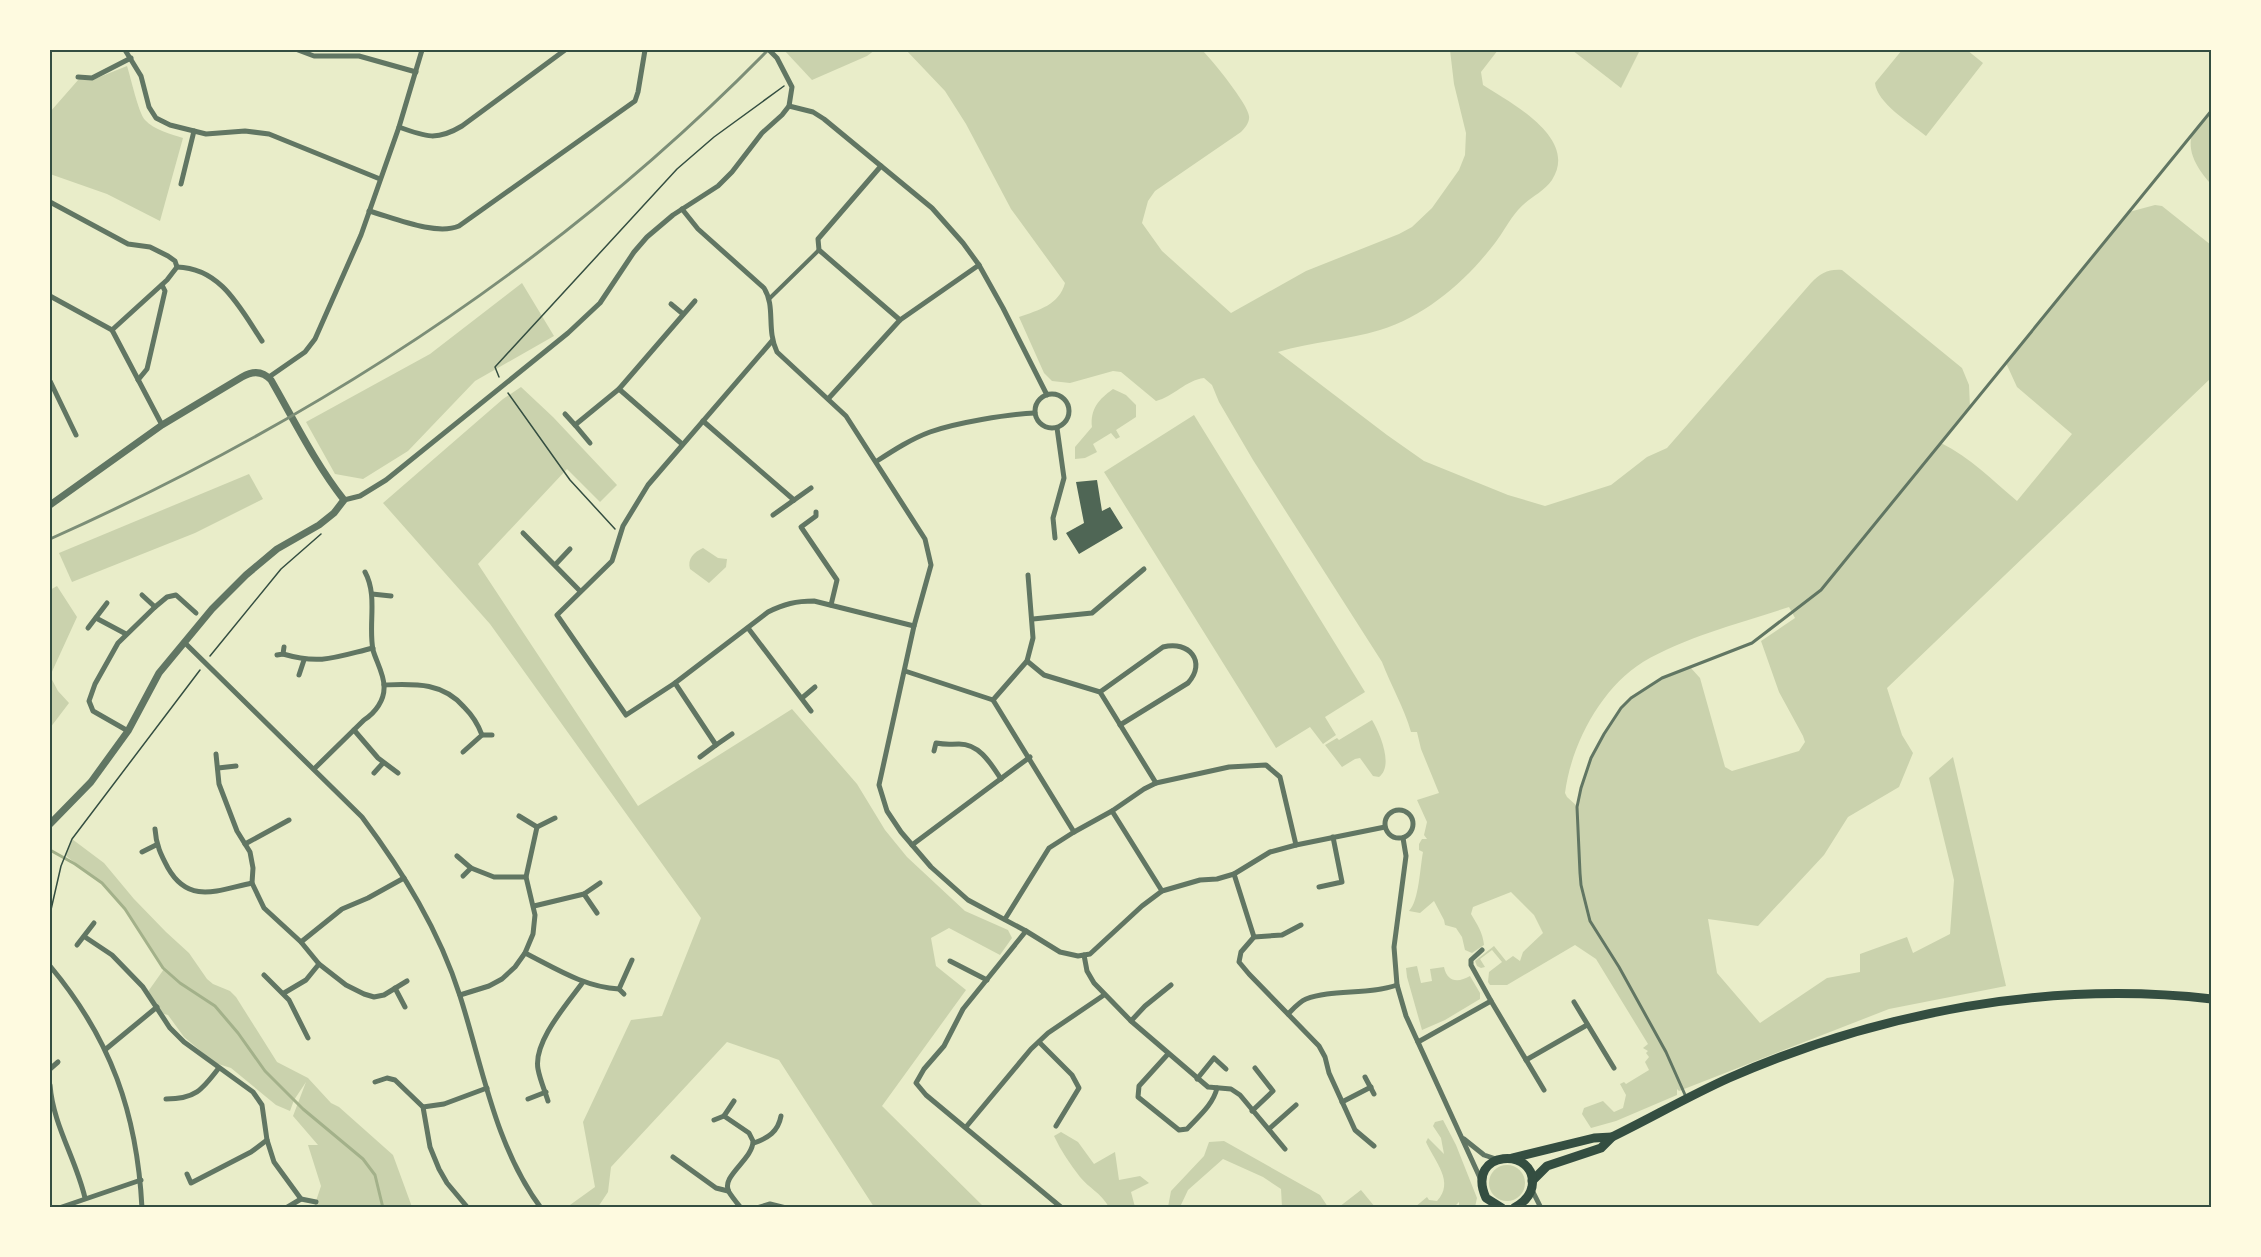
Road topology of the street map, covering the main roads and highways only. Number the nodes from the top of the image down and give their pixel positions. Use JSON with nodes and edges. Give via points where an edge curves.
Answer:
{"nodes":[{"id":1,"x":2211,"y":999,"type":"edge"},
{"id":2,"x":1612,"y":1137,"type":"junction"},
{"id":3,"x":1512,"y":1158,"type":"junction"},
{"id":4,"x":1532,"y":1185,"type":"junction"},
{"id":5,"x":1486,"y":1203,"type":"edge"},
{"id":6,"x":1516,"y":1207,"type":"edge"},
{"id":7,"x":1502,"y":1208,"type":"edge"}],
"edges":[{"from":1,"to":2,"type":"highway","via":[[2153,994],[2050,996],[1938,1011],[1853,1033],[1728,1078]]},
{"from":2,"to":3,"type":"highway","via":[[1583,1140]]},
{"from":2,"to":4,"type":"highway","via":[[1601,1148],[1547,1166]]},
{"from":3,"to":4,"type":"highway","via":[[1526,1167]]},
{"from":3,"to":5,"type":"highway","via":[[1497,1159],[1485,1169],[1482,1183]]},
{"from":4,"to":6,"type":"highway","via":[[1526,1200]]},
{"from":5,"to":7,"type":"highway"}]}
